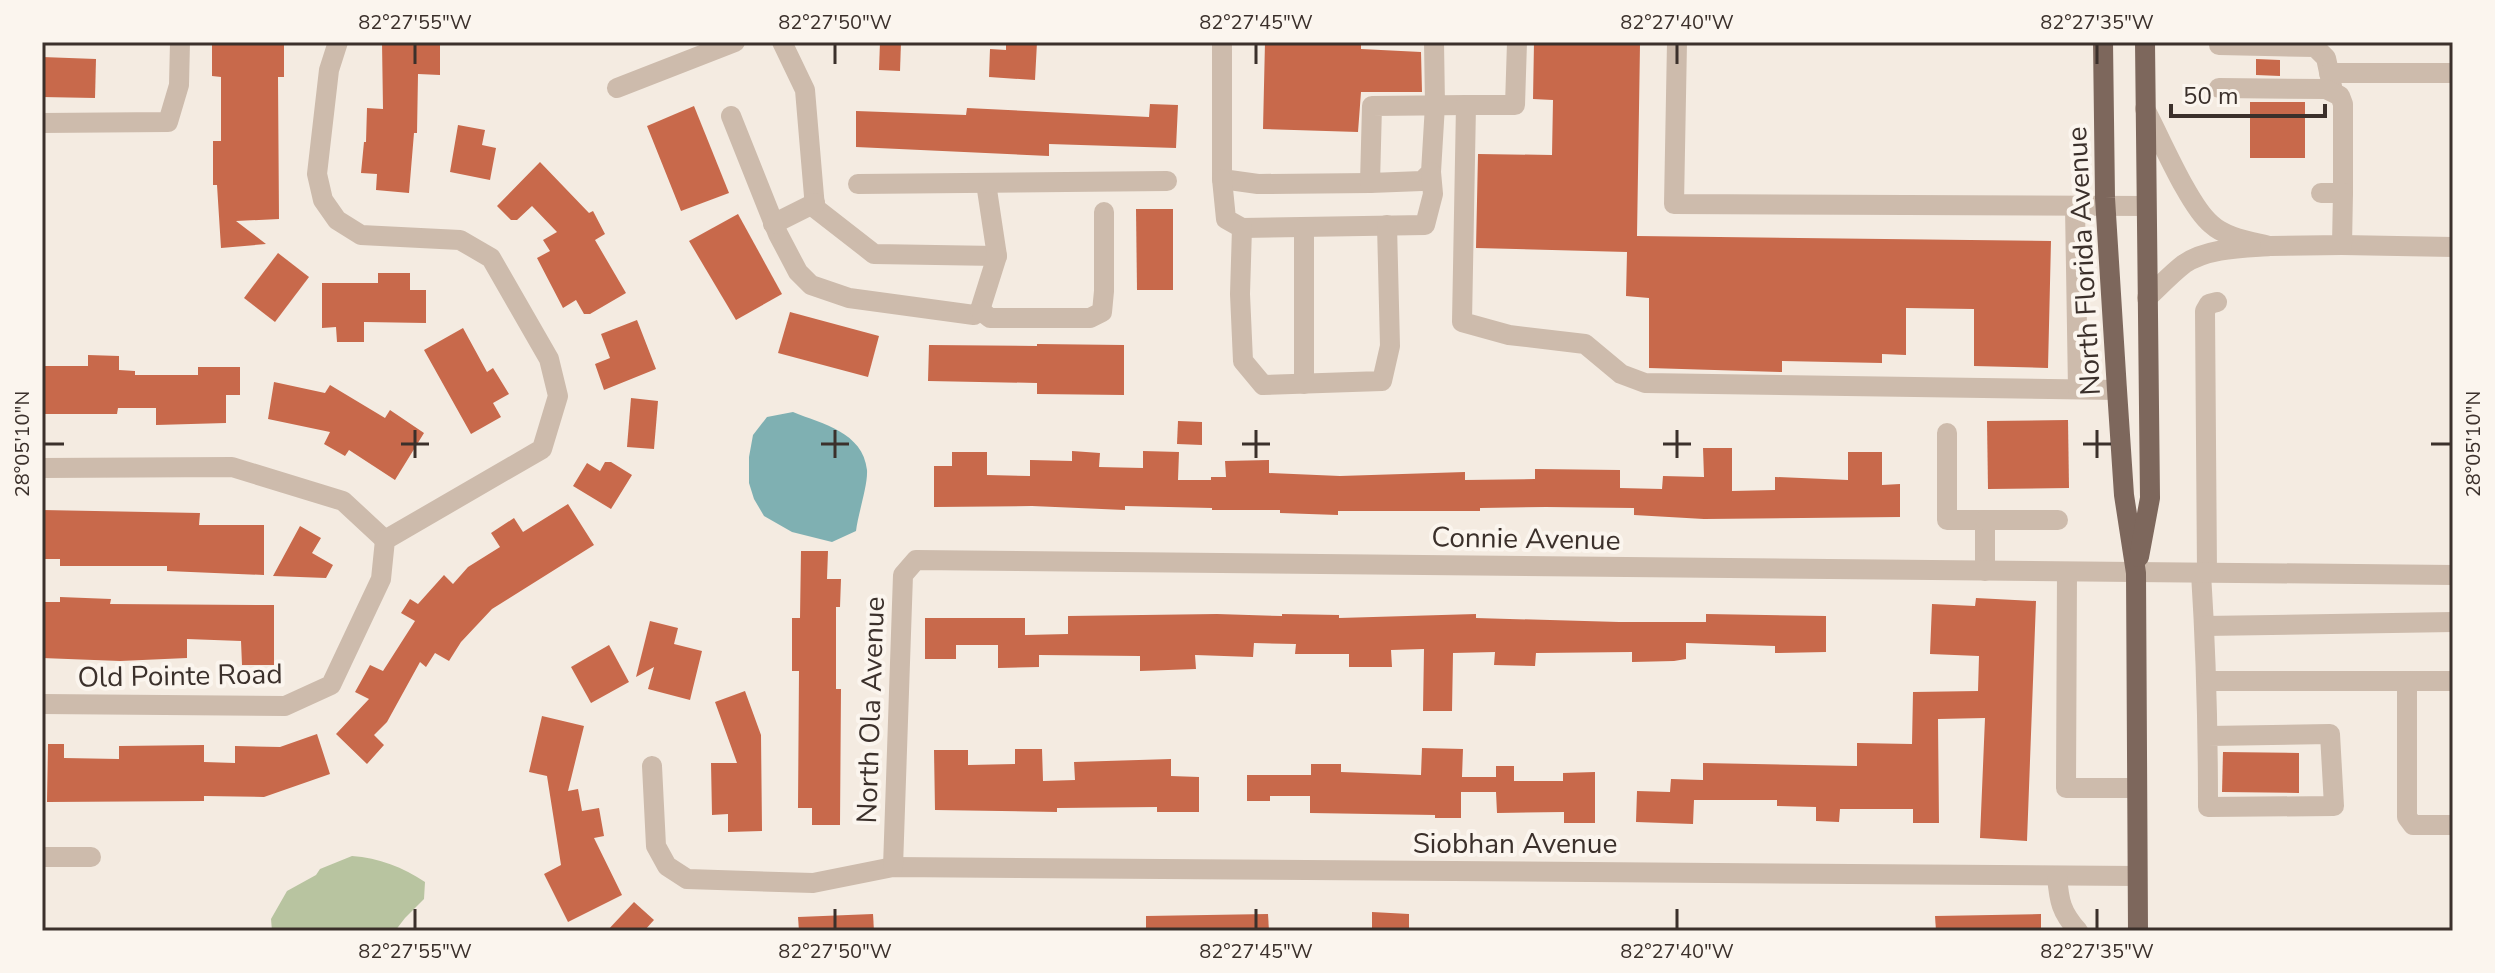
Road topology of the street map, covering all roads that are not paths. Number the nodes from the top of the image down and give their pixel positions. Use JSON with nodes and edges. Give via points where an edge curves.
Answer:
{"nodes":[{"id":1,"x":180,"y":42,"type":"edge"},
{"id":2,"x":338,"y":42,"type":"edge"},
{"id":3,"x":735,"y":42,"type":"edge"},
{"id":4,"x":782,"y":42,"type":"edge"},
{"id":5,"x":1222,"y":42,"type":"edge"},
{"id":6,"x":1434,"y":42,"type":"edge"},
{"id":7,"x":1517,"y":42,"type":"edge"},
{"id":8,"x":1677,"y":42,"type":"edge"},
{"id":9,"x":2103,"y":42,"type":"edge"},
{"id":10,"x":2145,"y":42,"type":"edge"},
{"id":11,"x":2219,"y":45,"type":"dead end"},
{"id":12,"x":2453,"y":73,"type":"edge"},
{"id":13,"x":2331,"y":82,"type":"junction"},
{"id":14,"x":617,"y":88,"type":"dead end"},
{"id":15,"x":2219,"y":88,"type":"dead end"},
{"id":16,"x":1435,"y":105,"type":"junction"},
{"id":17,"x":1466,"y":105,"type":"junction"},
{"id":18,"x":2145,"y":109,"type":"junction"},
{"id":19,"x":731,"y":116,"type":"dead end"},
{"id":20,"x":42,"y":123,"type":"edge"},
{"id":21,"x":1431,"y":172,"type":"junction"},
{"id":22,"x":1222,"y":179,"type":"junction"},
{"id":23,"x":1167,"y":181,"type":"dead end"},
{"id":24,"x":986,"y":183,"type":"junction"},
{"id":25,"x":1370,"y":183,"type":"junction"},
{"id":26,"x":858,"y":184,"type":"dead end"},
{"id":27,"x":2321,"y":193,"type":"dead end"},
{"id":28,"x":2343,"y":193,"type":"junction"},
{"id":29,"x":815,"y":203,"type":"junction"},
{"id":30,"x":2146,"y":206,"type":"junction"},
{"id":31,"x":2075,"y":207,"type":"junction"},
{"id":32,"x":2106,"y":207,"type":"junction"},
{"id":33,"x":1104,"y":212,"type":"dead end"},
{"id":34,"x":773,"y":224,"type":"junction"},
{"id":35,"x":1387,"y":225,"type":"junction"},
{"id":36,"x":1304,"y":227,"type":"junction"},
{"id":37,"x":1242,"y":228,"type":"junction"},
{"id":38,"x":2342,"y":245,"type":"junction"},
{"id":39,"x":2270,"y":246,"type":"junction"},
{"id":40,"x":2453,"y":247,"type":"edge"},
{"id":41,"x":997,"y":256,"type":"junction"},
{"id":42,"x":2147,"y":298,"type":"junction"},
{"id":43,"x":2217,"y":302,"type":"dead end"},
{"id":44,"x":980,"y":310,"type":"junction"},
{"id":45,"x":1304,"y":384,"type":"junction"},
{"id":46,"x":2078,"y":389,"type":"junction"},
{"id":47,"x":2117,"y":390,"type":"junction"},
{"id":48,"x":1947,"y":433,"type":"dead end"},
{"id":49,"x":42,"y":468,"type":"edge"},
{"id":50,"x":1985,"y":520,"type":"junction"},
{"id":51,"x":2058,"y":520,"type":"dead end"},
{"id":52,"x":385,"y":540,"type":"junction"},
{"id":53,"x":916,"y":560,"type":"joint"},
{"id":54,"x":1985,"y":571,"type":"junction"},
{"id":55,"x":2067,"y":572,"type":"junction"},
{"id":56,"x":2136,"y":573,"type":"junction"},
{"id":57,"x":2204,"y":573,"type":"junction"},
{"id":58,"x":2453,"y":575,"type":"edge"},
{"id":59,"x":2453,"y":622,"type":"edge"},
{"id":60,"x":2204,"y":626,"type":"junction"},
{"id":61,"x":2208,"y":681,"type":"junction"},
{"id":62,"x":2407,"y":681,"type":"junction"},
{"id":63,"x":2453,"y":681,"type":"edge"},
{"id":64,"x":42,"y":704,"type":"edge"},
{"id":65,"x":2208,"y":736,"type":"junction"},
{"id":66,"x":652,"y":766,"type":"dead end"},
{"id":67,"x":2137,"y":788,"type":"junction"},
{"id":68,"x":2453,"y":825,"type":"edge"},
{"id":69,"x":42,"y":857,"type":"edge"},
{"id":70,"x":91,"y":857,"type":"dead end"},
{"id":71,"x":893,"y":867,"type":"junction"},
{"id":72,"x":2057,"y":876,"type":"junction"},
{"id":73,"x":2137,"y":876,"type":"junction"},
{"id":74,"x":2078,"y":931,"type":"edge"},
{"id":75,"x":2138,"y":931,"type":"edge"}],
"edges":[{"from":1,"to":20,"type":"street","via":[[179,85],[168,122]]},
{"from":2,"to":52,"type":"street","via":[[329,70],[317,174],[323,200],[337,220],[361,235],[460,240],[491,258],[549,359],[558,396],[542,449]]},
{"from":3,"to":14,"type":"street"},
{"from":4,"to":29,"type":"street","via":[[805,90]]},
{"from":5,"to":22,"type":"street"},
{"from":6,"to":16,"type":"street"},
{"from":7,"to":17,"type":"street","via":[[1515,105]]},
{"from":8,"to":31,"type":"street","via":[[1674,204]]},
{"from":9,"to":32,"type":"main road","name":"North Florida Avenue"},
{"from":10,"to":18,"type":"main road","name":"North Florida Avenue"},
{"from":11,"to":13,"type":"street","via":[[2315,47],[2326,58]]},
{"from":12,"to":13,"type":"street"},
{"from":13,"to":15,"type":"street","via":[[2318,89]]},
{"from":13,"to":28,"type":"street","via":[[2343,104]]},
{"from":16,"to":17,"type":"street"},
{"from":16,"to":21,"type":"street"},
{"from":16,"to":25,"type":"street","via":[[1372,106]]},
{"from":17,"to":46,"type":"street","via":[[1462,322],[1509,335],[1585,344],[1621,374],[1645,383]]},
{"from":18,"to":30,"type":"main road","name":"North Florida Avenue"},
{"from":18,"to":39,"type":"street","via":[[2209,224]]},
{"from":19,"to":34,"type":"street"},
{"from":21,"to":25,"type":"street","via":[[1422,181]]},
{"from":21,"to":35,"type":"street","via":[[1433,194],[1425,225]]},
{"from":22,"to":25,"type":"street","via":[[1258,184]]},
{"from":22,"to":37,"type":"street","via":[[1226,219]]},
{"from":23,"to":24,"type":"street"},
{"from":24,"to":26,"type":"street"},
{"from":24,"to":41,"type":"street"},
{"from":27,"to":28,"type":"street"},
{"from":28,"to":38,"type":"street"},
{"from":29,"to":34,"type":"street"},
{"from":29,"to":41,"type":"street","via":[[874,254]]},
{"from":30,"to":32,"type":"street"},
{"from":30,"to":42,"type":"main road","name":"North Florida Avenue"},
{"from":31,"to":32,"type":"street"},
{"from":31,"to":46,"type":"street"},
{"from":32,"to":47,"type":"main road","name":"North Florida Avenue"},
{"from":33,"to":44,"type":"street","via":[[1102,312],[1090,318],[990,318]]},
{"from":34,"to":44,"type":"street","via":[[798,272],[811,285],[849,298],[950,314],[974,315]]},
{"from":35,"to":36,"type":"street"},
{"from":35,"to":45,"type":"street","via":[[1390,346],[1382,381]]},
{"from":36,"to":37,"type":"street"},
{"from":36,"to":45,"type":"street"},
{"from":37,"to":45,"type":"street","via":[[1243,361],[1263,385]]},
{"from":38,"to":39,"type":"street"},
{"from":38,"to":40,"type":"street"},
{"from":39,"to":42,"type":"street","via":[[2194,259]]},
{"from":41,"to":44,"type":"street"},
{"from":42,"to":56,"type":"main road","name":"North Florida Avenue","via":[[2150,498]]},
{"from":43,"to":57,"type":"street","via":[[2205,311]]},
{"from":46,"to":47,"type":"street"},
{"from":47,"to":56,"type":"main road","name":"North Florida Avenue"},
{"from":48,"to":50,"type":"street","via":[[1947,520]]},
{"from":49,"to":52,"type":"street","via":[[232,467],[343,501]]},
{"from":50,"to":51,"type":"street"},
{"from":50,"to":54,"type":"street"},
{"from":52,"to":64,"type":"street","name":"Old Pointe Road","via":[[381,579],[331,685],[285,706]]},
{"from":53,"to":54,"type":"street","name":"Connie Avenue"},
{"from":53,"to":71,"type":"street","name":"North Ola Avenue","via":[[903,575]]},
{"from":54,"to":55,"type":"street","name":"Connie Avenue"},
{"from":55,"to":56,"type":"street","name":"Connie Avenue"},
{"from":55,"to":67,"type":"street","via":[[2066,788]]},
{"from":56,"to":57,"type":"street","name":"Connie Avenue"},
{"from":56,"to":67,"type":"main road","name":"North Florida Avenue"},
{"from":57,"to":58,"type":"street","name":"Connie Avenue"},
{"from":57,"to":60,"type":"street"},
{"from":59,"to":60,"type":"street"},
{"from":60,"to":61,"type":"street"},
{"from":61,"to":62,"type":"street"},
{"from":61,"to":65,"type":"street"},
{"from":62,"to":63,"type":"street"},
{"from":62,"to":68,"type":"street","via":[[2407,817],[2413,825]]},
{"from":65,"to":65,"type":"street","via":[[2208,807],[2334,806],[2330,734]]},
{"from":66,"to":71,"type":"street","name":"Siobhan Avenue","via":[[656,846],[667,866],[687,879],[813,883]]},
{"from":67,"to":73,"type":"main road","name":"North Florida Avenue"},
{"from":69,"to":70,"type":"street"},
{"from":71,"to":72,"type":"street","name":"Siobhan Avenue"},
{"from":72,"to":73,"type":"street","name":"Siobhan Avenue"},
{"from":72,"to":74,"type":"street","via":[[2059,902]]},
{"from":73,"to":75,"type":"main road","name":"North Florida Avenue"}]}
